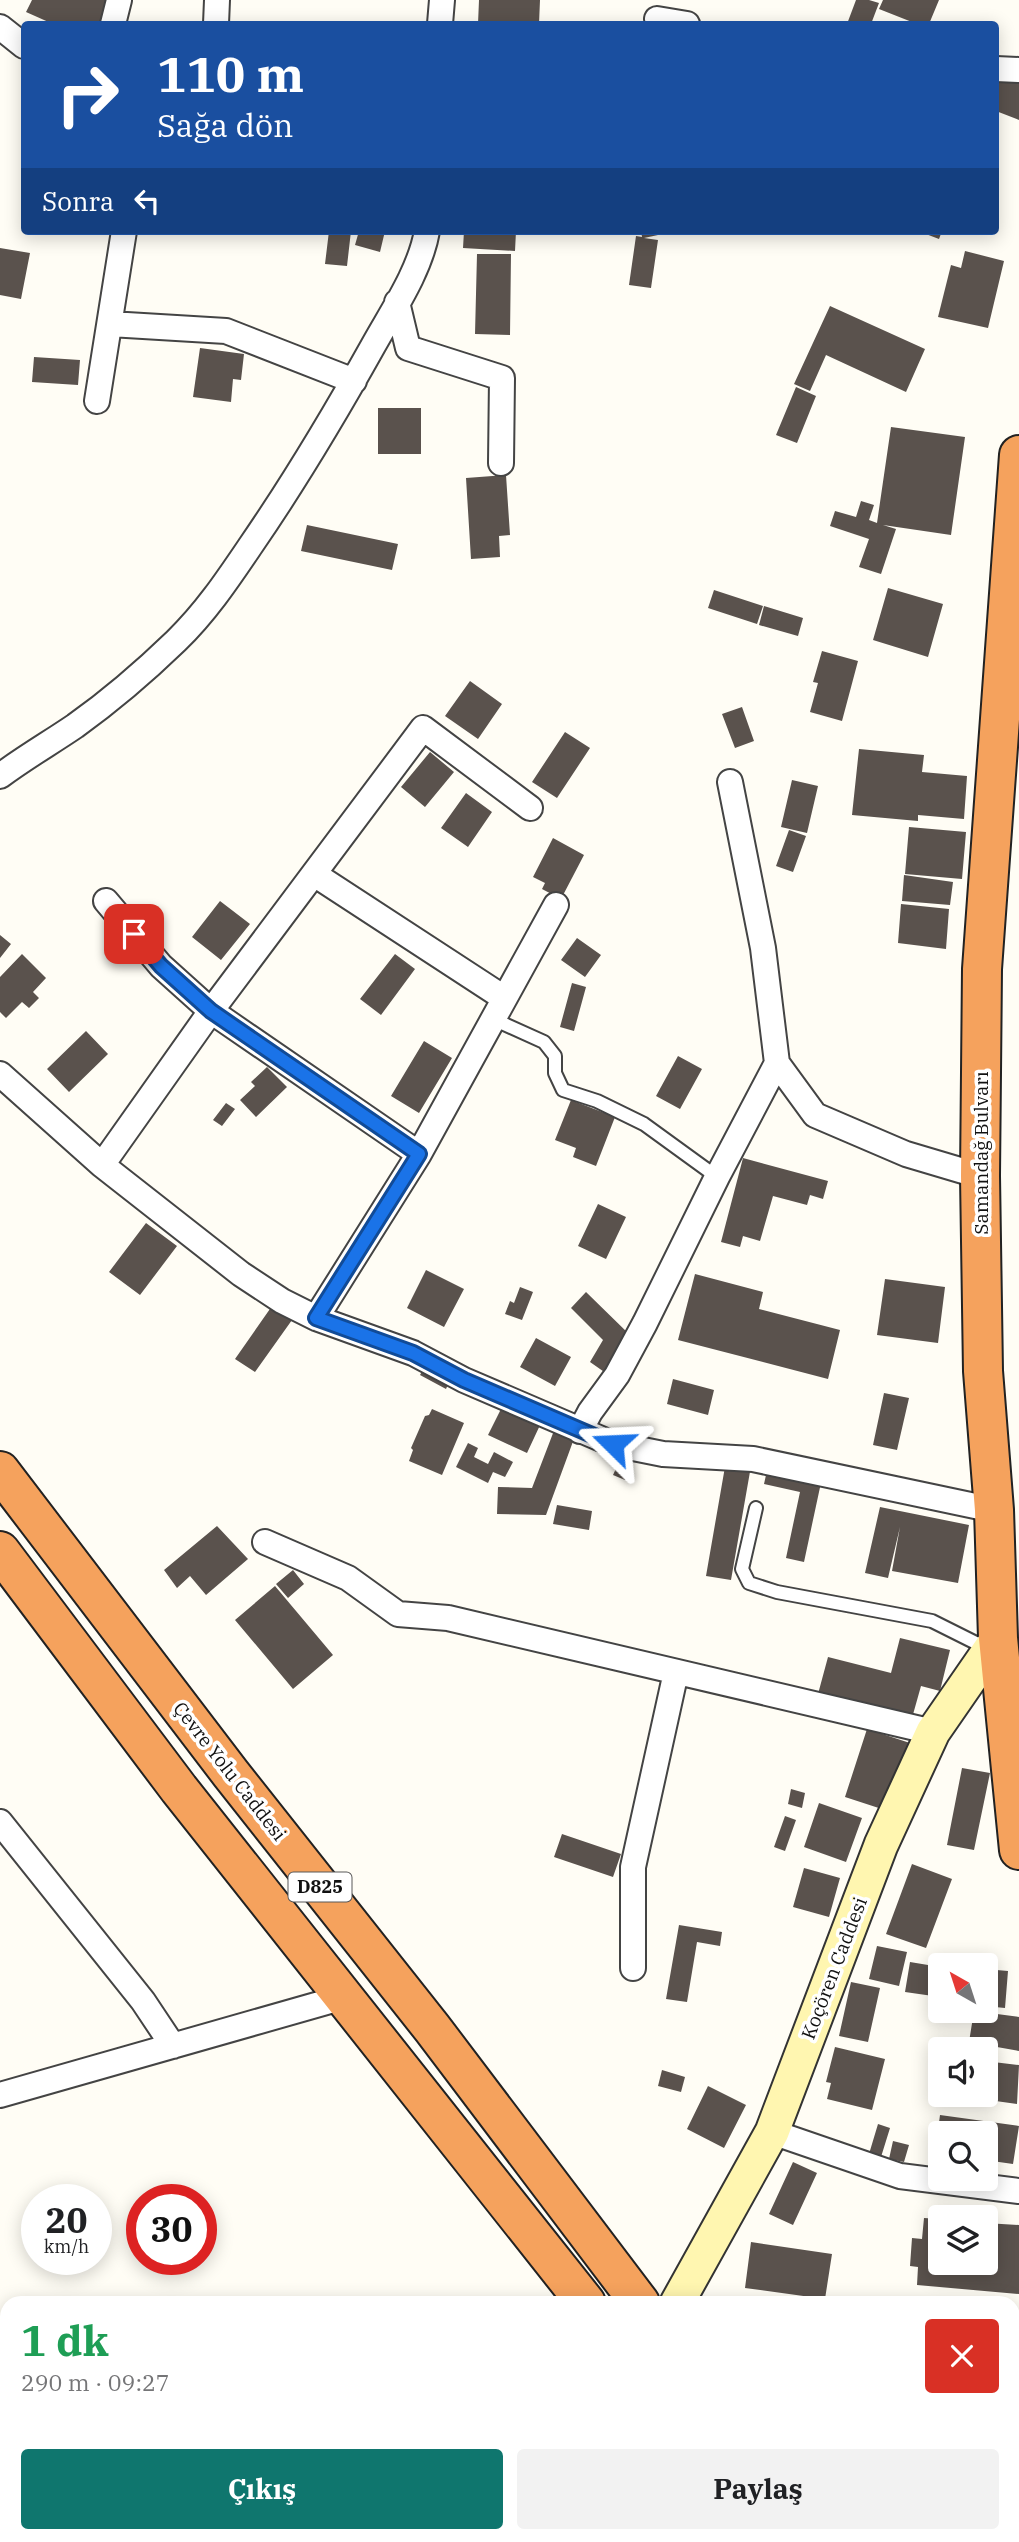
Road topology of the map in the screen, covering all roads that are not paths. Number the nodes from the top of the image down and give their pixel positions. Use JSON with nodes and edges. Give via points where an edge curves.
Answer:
{"nodes":[{"id":1,"x":120,"y":0,"type":"edge"},
{"id":2,"x":217,"y":0,"type":"edge"},
{"id":3,"x":442,"y":0,"type":"edge"},
{"id":4,"x":658,"y":14,"type":"edge"},
{"id":5,"x":114,"y":21,"type":"edge"},
{"id":6,"x":216,"y":21,"type":"edge"},
{"id":7,"x":440,"y":21,"type":"edge"},
{"id":8,"x":678,"y":21,"type":"edge"},
{"id":9,"x":0,"y":27,"type":"edge"},
{"id":10,"x":21,"y":44,"type":"edge"},
{"id":11,"x":999,"y":69,"type":"edge"},
{"id":12,"x":1019,"y":70,"type":"edge"},
{"id":13,"x":123,"y":235,"type":"edge"},
{"id":14,"x":426,"y":235,"type":"edge"},
{"id":15,"x":397,"y":302,"type":"junction"},
{"id":16,"x":110,"y":324,"type":"junction"},
{"id":17,"x":354,"y":381,"type":"junction"},
{"id":18,"x":97,"y":401,"type":"dead end"},
{"id":19,"x":1019,"y":455,"type":"edge"},
{"id":20,"x":501,"y":463,"type":"dead end"},
{"id":21,"x":0,"y":776,"type":"edge"},
{"id":22,"x":730,"y":782,"type":"dead end"},
{"id":23,"x":530,"y":808,"type":"dead end"},
{"id":24,"x":314,"y":874,"type":"junction"},
{"id":25,"x":106,"y":901,"type":"dead end"},
{"id":26,"x":556,"y":905,"type":"dead end"},
{"id":27,"x":499,"y":1009,"type":"junction"},
{"id":28,"x":211,"y":1011,"type":"junction"},
{"id":29,"x":777,"y":1063,"type":"junction"},
{"id":30,"x":0,"y":1074,"type":"edge"},
{"id":31,"x":419,"y":1154,"type":"junction"},
{"id":32,"x":103,"y":1165,"type":"junction"},
{"id":33,"x":716,"y":1177,"type":"junction"},
{"id":34,"x":980,"y":1177,"type":"junction"},
{"id":35,"x":316,"y":1318,"type":"junction"},
{"id":36,"x":580,"y":1431,"type":"junction"},
{"id":37,"x":0,"y":1471,"type":"edge"},
{"id":38,"x":756,"y":1508,"type":"dead end"},
{"id":39,"x":994,"y":1510,"type":"junction"},
{"id":40,"x":265,"y":1542,"type":"dead end"},
{"id":41,"x":0,"y":1551,"type":"edge"},
{"id":42,"x":994,"y":1644,"type":"junction"},
{"id":43,"x":677,"y":1672,"type":"junction"},
{"id":44,"x":933,"y":1732,"type":"junction"},
{"id":45,"x":0,"y":1822,"type":"edge"},
{"id":46,"x":1019,"y":1850,"type":"edge"},
{"id":47,"x":633,"y":1968,"type":"dead end"},
{"id":48,"x":344,"y":1997,"type":"junction"},
{"id":49,"x":432,"y":2028,"type":"junction"},
{"id":50,"x":173,"y":2046,"type":"junction"},
{"id":51,"x":405,"y":2075,"type":"junction"},
{"id":52,"x":0,"y":2095,"type":"edge"},
{"id":53,"x":772,"y":2132,"type":"junction"},
{"id":54,"x":1019,"y":2191,"type":"edge"},
{"id":55,"x":550,"y":2296,"type":"edge"},
{"id":56,"x":580,"y":2296,"type":"edge"},
{"id":57,"x":635,"y":2296,"type":"edge"},
{"id":58,"x":665,"y":2296,"type":"edge"},
{"id":59,"x":681,"y":2296,"type":"edge"}],
"edges":[{"from":1,"to":5,"type":"street"},
{"from":2,"to":6,"type":"street"},
{"from":3,"to":7,"type":"street"},
{"from":4,"to":8,"type":"street"},
{"from":9,"to":10,"type":"street"},
{"from":11,"to":12,"type":"street"},
{"from":13,"to":16,"type":"street"},
{"from":14,"to":15,"type":"street"},
{"from":15,"to":17,"type":"street"},
{"from":15,"to":20,"type":"street","via":[[408,348],[502,378]]},
{"from":16,"to":17,"type":"street","via":[[226,331]]},
{"from":16,"to":18,"type":"street"},
{"from":17,"to":21,"type":"street","via":[[213,602],[112,697]]},
{"from":19,"to":34,"type":"highway","name":"Samandağ Bulvarı","via":[[982,969]]},
{"from":22,"to":29,"type":"street","via":[[763,948]]},
{"from":23,"to":24,"type":"street","via":[[423,728]]},
{"from":24,"to":27,"type":"street"},
{"from":24,"to":28,"type":"street"},
{"from":25,"to":28,"type":"street","via":[[161,966]]},
{"from":26,"to":27,"type":"street"},
{"from":27,"to":31,"type":"street"},
{"from":27,"to":33,"type":"lane","via":[[544,1042],[555,1056],[555,1073],[563,1090],[644,1124]]},
{"from":28,"to":31,"type":"street"},
{"from":28,"to":32,"type":"street"},
{"from":29,"to":33,"type":"street"},
{"from":29,"to":34,"type":"street","via":[[815,1115],[906,1154]]},
{"from":30,"to":32,"type":"street"},
{"from":31,"to":35,"type":"street"},
{"from":32,"to":35,"type":"street","via":[[241,1274]]},
{"from":33,"to":36,"type":"street","via":[[645,1323]]},
{"from":34,"to":39,"type":"highway","name":"Samandağ Bulvarı","via":[[983,1371]]},
{"from":35,"to":36,"type":"street","via":[[413,1353]]},
{"from":36,"to":39,"type":"street","via":[[613,1444],[663,1454],[753,1460]]},
{"from":37,"to":49,"type":"highway","name":"Çevre Yolu Caddesi","number":"D825"},
{"from":38,"to":42,"type":"lane","via":[[742,1569],[748,1583],[932,1621]]},
{"from":39,"to":42,"type":"highway","name":"Samandağ Bulvarı"},
{"from":40,"to":43,"type":"street","via":[[348,1578],[398,1614],[448,1618]]},
{"from":41,"to":48,"type":"highway","number":"D825","via":[[178,1789]]},
{"from":42,"to":44,"type":"street","name":"Koçören Caddesi"},
{"from":42,"to":46,"type":"highway","name":"Samandağ Bulvarı"},
{"from":43,"to":44,"type":"street"},
{"from":43,"to":47,"type":"street","via":[[634,1867]]},
{"from":44,"to":53,"type":"street","name":"Koçören Caddesi","via":[[881,1845]]},
{"from":45,"to":50,"type":"street","via":[[143,2001]]},
{"from":48,"to":50,"type":"street"},
{"from":48,"to":51,"type":"highway","number":"D825"},
{"from":49,"to":57,"type":"highway","name":"Çevre Yolu Caddesi","number":"D825"},
{"from":49,"to":58,"type":"highway","via":[[576,2180]]},
{"from":50,"to":52,"type":"street"},
{"from":51,"to":55,"type":"highway"},
{"from":51,"to":56,"type":"highway","number":"D825"},
{"from":53,"to":54,"type":"street","via":[[900,2176]]},
{"from":53,"to":59,"type":"street","name":"Koçören Caddesi"}]}
